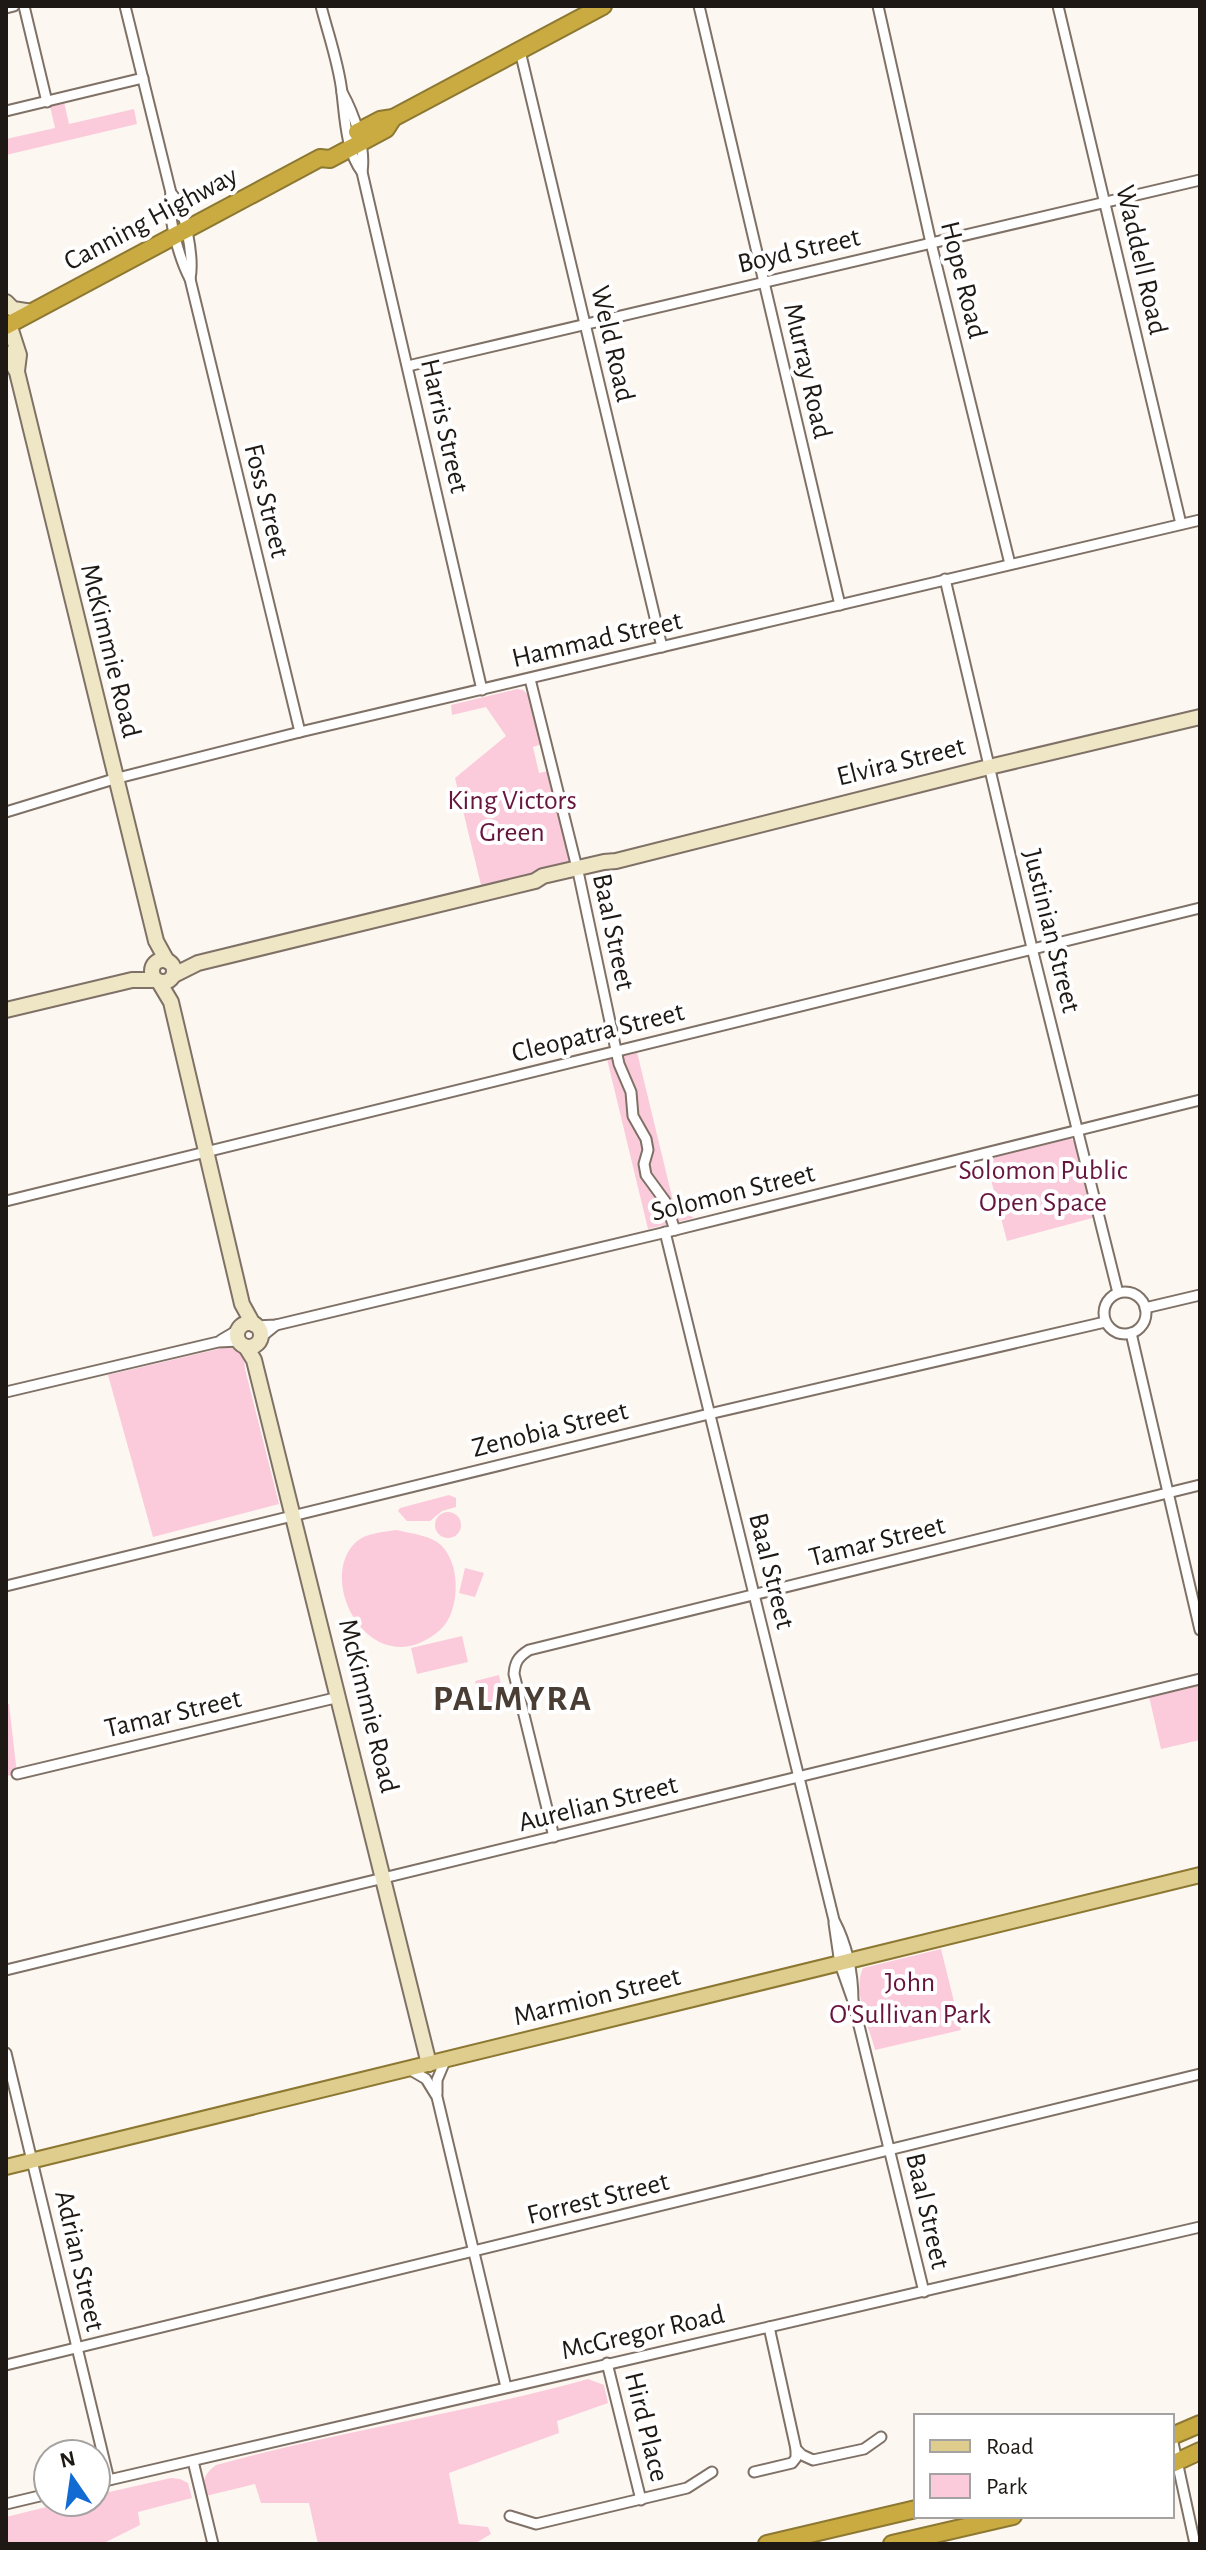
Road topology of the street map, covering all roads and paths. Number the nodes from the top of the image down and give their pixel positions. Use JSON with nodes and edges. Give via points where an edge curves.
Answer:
{"nodes":[{"id":1,"x":14,"y":6,"type":"edge"},
{"id":2,"x":24,"y":6,"type":"edge"},
{"id":3,"x":125,"y":6,"type":"edge"},
{"id":4,"x":321,"y":6,"type":"edge"},
{"id":5,"x":603,"y":6,"type":"edge"},
{"id":6,"x":699,"y":6,"type":"edge"},
{"id":7,"x":878,"y":6,"type":"edge"},
{"id":8,"x":1058,"y":6,"type":"edge"},
{"id":9,"x":6,"y":8,"type":"edge"},
{"id":10,"x":520,"y":51,"type":"junction"},
{"id":11,"x":143,"y":78,"type":"junction"},
{"id":12,"x":47,"y":102,"type":"junction"},
{"id":13,"x":6,"y":111,"type":"edge"},
{"id":14,"x":354,"y":140,"type":"junction"},
{"id":15,"x":1200,"y":180,"type":"edge"},
{"id":16,"x":1105,"y":202,"type":"junction"},
{"id":17,"x":180,"y":232,"type":"junction"},
{"id":18,"x":931,"y":243,"type":"junction"},
{"id":19,"x":764,"y":282,"type":"junction"},
{"id":20,"x":6,"y":302,"type":"edge"},
{"id":21,"x":32,"y":312,"type":"junction"},
{"id":22,"x":585,"y":324,"type":"junction"},
{"id":23,"x":8,"y":325,"type":"edge"},
{"id":24,"x":6,"y":353,"type":"edge"},
{"id":25,"x":408,"y":366,"type":"junction"},
{"id":26,"x":17,"y":372,"type":"junction"},
{"id":27,"x":1200,"y":520,"type":"edge"},
{"id":28,"x":1181,"y":524,"type":"junction"},
{"id":29,"x":1010,"y":564,"type":"junction"},
{"id":30,"x":945,"y":579,"type":"junction"},
{"id":31,"x":840,"y":605,"type":"junction"},
{"id":32,"x":662,"y":647,"type":"junction"},
{"id":33,"x":530,"y":679,"type":"junction"},
{"id":34,"x":482,"y":690,"type":"junction"},
{"id":35,"x":1200,"y":717,"type":"edge"},
{"id":36,"x":300,"y":732,"type":"junction"},
{"id":37,"x":989,"y":767,"type":"junction"},
{"id":38,"x":114,"y":779,"type":"junction"},
{"id":39,"x":6,"y":812,"type":"edge"},
{"id":40,"x":578,"y":872,"type":"junction"},
{"id":41,"x":1200,"y":908,"type":"edge"},
{"id":42,"x":1032,"y":948,"type":"junction"},
{"id":43,"x":163,"y":971,"type":"junction"},
{"id":44,"x":6,"y":1010,"type":"edge"},
{"id":45,"x":616,"y":1051,"type":"junction"},
{"id":46,"x":1200,"y":1100,"type":"edge"},
{"id":47,"x":1078,"y":1130,"type":"junction"},
{"id":48,"x":206,"y":1151,"type":"junction"},
{"id":49,"x":6,"y":1201,"type":"edge"},
{"id":50,"x":670,"y":1231,"type":"junction"},
{"id":51,"x":1118,"y":1293,"type":"junction"},
{"id":52,"x":1200,"y":1295,"type":"edge"},
{"id":53,"x":1145,"y":1308,"type":"junction"},
{"id":54,"x":1105,"y":1322,"type":"junction"},
{"id":55,"x":1131,"y":1333,"type":"junction"},
{"id":56,"x":249,"y":1334,"type":"junction"},
{"id":57,"x":6,"y":1392,"type":"edge"},
{"id":58,"x":709,"y":1414,"type":"junction"},
{"id":59,"x":1200,"y":1485,"type":"edge"},
{"id":60,"x":1169,"y":1493,"type":"junction"},
{"id":61,"x":294,"y":1515,"type":"junction"},
{"id":62,"x":6,"y":1586,"type":"edge"},
{"id":63,"x":754,"y":1595,"type":"junction"},
{"id":64,"x":1200,"y":1630,"type":"edge"},
{"id":65,"x":1200,"y":1679,"type":"edge"},
{"id":66,"x":339,"y":1697,"type":"junction"},
{"id":67,"x":17,"y":1774,"type":"dead end"},
{"id":68,"x":798,"y":1777,"type":"junction"},
{"id":69,"x":554,"y":1837,"type":"junction"},
{"id":70,"x":1200,"y":1867,"type":"edge"},
{"id":71,"x":1200,"y":1875,"type":"edge"},
{"id":72,"x":384,"y":1878,"type":"junction"},
{"id":73,"x":844,"y":1959,"type":"junction"},
{"id":74,"x":6,"y":1970,"type":"edge"},
{"id":75,"x":6,"y":2053,"type":"edge"},
{"id":76,"x":428,"y":2060,"type":"junction"},
{"id":77,"x":445,"y":2061,"type":"junction"},
{"id":78,"x":409,"y":2069,"type":"junction"},
{"id":79,"x":1200,"y":2074,"type":"edge"},
{"id":80,"x":437,"y":2097,"type":"junction"},
{"id":81,"x":890,"y":2150,"type":"junction"},
{"id":82,"x":31,"y":2156,"type":"junction"},
{"id":83,"x":6,"y":2158,"type":"edge"},
{"id":84,"x":6,"y":2167,"type":"edge"},
{"id":85,"x":1200,"y":2227,"type":"edge"},
{"id":86,"x":474,"y":2251,"type":"junction"},
{"id":87,"x":924,"y":2292,"type":"junction"},
{"id":88,"x":769,"y":2327,"type":"junction"},
{"id":89,"x":78,"y":2348,"type":"junction"},
{"id":90,"x":607,"y":2363,"type":"junction"},
{"id":91,"x":6,"y":2365,"type":"edge"},
{"id":92,"x":506,"y":2387,"type":"junction"},
{"id":93,"x":1200,"y":2424,"type":"edge"},
{"id":94,"x":1174,"y":2436,"type":"edge"},
{"id":95,"x":881,"y":2437,"type":"dead end"},
{"id":96,"x":99,"y":2438,"type":"edge"},
{"id":97,"x":796,"y":2449,"type":"junction"},
{"id":98,"x":1200,"y":2451,"type":"edge"},
{"id":99,"x":193,"y":2461,"type":"junction"},
{"id":100,"x":1174,"y":2463,"type":"edge"},
{"id":101,"x":712,"y":2472,"type":"dead end"},
{"id":102,"x":754,"y":2472,"type":"dead end"},
{"id":103,"x":112,"y":2479,"type":"edge"},
{"id":104,"x":32,"y":2498,"type":"edge"},
{"id":105,"x":641,"y":2500,"type":"junction"},
{"id":106,"x":6,"y":2504,"type":"edge"},
{"id":107,"x":914,"y":2509,"type":"edge"},
{"id":108,"x":510,"y":2516,"type":"dead end"},
{"id":109,"x":1004,"y":2518,"type":"edge"},
{"id":110,"x":213,"y":2544,"type":"edge"},
{"id":111,"x":767,"y":2544,"type":"edge"},
{"id":112,"x":892,"y":2544,"type":"edge"},
{"id":113,"x":1195,"y":2544,"type":"edge"}],
"edges":[{"from":1,"to":9,"type":"street"},
{"from":2,"to":12,"type":"street"},
{"from":3,"to":11,"type":"street","name":"Foss Street"},
{"from":4,"to":14,"type":"street","name":"Harris Street","via":[[342,112]]},
{"from":5,"to":10,"type":"highway","name":"Canning Highway"},
{"from":6,"to":19,"type":"street","name":"Murray Road"},
{"from":7,"to":18,"type":"street","name":"Hope Road"},
{"from":8,"to":16,"type":"street","name":"Waddell Road"},
{"from":10,"to":14,"type":"highway","name":"Canning Highway","via":[[393,118],[386,129]]},
{"from":10,"to":22,"type":"street","name":"Weld Road"},
{"from":11,"to":12,"type":"street"},
{"from":11,"to":17,"type":"street","name":"Foss Street","via":[[171,193],[178,200]]},
{"from":12,"to":13,"type":"street"},
{"from":14,"to":17,"type":"highway","name":"Canning Highway","via":[[330,159],[320,158]]},
{"from":14,"to":25,"type":"street","name":"Harris Street","via":[[364,164]]},
{"from":15,"to":16,"type":"street","name":"Boyd Street"},
{"from":16,"to":18,"type":"street","name":"Boyd Street"},
{"from":16,"to":28,"type":"street","name":"Waddell Road"},
{"from":17,"to":21,"type":"highway","name":"Canning Highway"},
{"from":17,"to":36,"type":"street","name":"Foss Street","via":[[193,264],[190,279]]},
{"from":18,"to":19,"type":"street","name":"Boyd Street"},
{"from":18,"to":29,"type":"street","name":"Hope Road"},
{"from":19,"to":22,"type":"street","name":"Boyd Street"},
{"from":19,"to":31,"type":"street","name":"Murray Road"},
{"from":20,"to":21,"type":"main road","via":[[13,309]]},
{"from":21,"to":23,"type":"highway","name":"Canning Highway"},
{"from":22,"to":25,"type":"street","name":"Boyd Street"},
{"from":22,"to":32,"type":"street","name":"Weld Road"},
{"from":23,"to":26,"type":"main road","name":"McKimmie Road","via":[[19,355]]},
{"from":24,"to":26,"type":"main road","name":"McKimmie Road"},
{"from":25,"to":34,"type":"street","name":"Harris Street"},
{"from":26,"to":38,"type":"main road","name":"McKimmie Road"},
{"from":27,"to":28,"type":"street","name":"Hammad Street"},
{"from":28,"to":29,"type":"street","name":"Hammad Street"},
{"from":29,"to":30,"type":"street","name":"Hammad Street"},
{"from":30,"to":31,"type":"street","name":"Hammad Street"},
{"from":30,"to":37,"type":"street","name":"Justinian Street"},
{"from":31,"to":32,"type":"street","name":"Hammad Street"},
{"from":32,"to":33,"type":"street","name":"Hammad Street"},
{"from":33,"to":34,"type":"street","name":"Hammad Street"},
{"from":33,"to":40,"type":"street","name":"Baal Street"},
{"from":34,"to":36,"type":"street","name":"Hammad Street"},
{"from":35,"to":37,"type":"main road","name":"Elvira Street"},
{"from":36,"to":38,"type":"street","name":"Hammad Street"},
{"from":37,"to":40,"type":"main road","name":"Elvira Street","via":[[616,861],[606,869]]},
{"from":37,"to":42,"type":"street","name":"Justinian Street"},
{"from":38,"to":39,"type":"street","name":"Hammad Street"},
{"from":38,"to":43,"type":"main road","name":"McKimmie Road"},
{"from":40,"to":43,"type":"main road","name":"Elvira Street"},
{"from":40,"to":45,"type":"street","name":"Baal Street"},
{"from":41,"to":42,"type":"street","name":"Cleopatra Street"},
{"from":42,"to":45,"type":"street","name":"Cleopatra Street"},
{"from":42,"to":47,"type":"street","name":"Justinian Street"},
{"from":43,"to":44,"type":"main road","name":"Elvira Street"},
{"from":43,"to":48,"type":"main road"},
{"from":45,"to":48,"type":"street","name":"Cleopatra Street"},
{"from":45,"to":50,"type":"street","name":"Baal Street","via":[[631,1092],[633,1116],[646,1139],[646,1175],[665,1201]]},
{"from":46,"to":47,"type":"street","name":"Solomon Street"},
{"from":47,"to":50,"type":"street","name":"Solomon Street"},
{"from":47,"to":51,"type":"street","name":"Justinian Street"},
{"from":48,"to":49,"type":"street","name":"Cleopatra Street"},
{"from":48,"to":56,"type":"main road"},
{"from":50,"to":56,"type":"street","name":"Solomon Street"},
{"from":50,"to":58,"type":"street","name":"Baal Street"},
{"from":51,"to":53,"type":"street","via":[[1133,1293]]},
{"from":51,"to":54,"type":"street","via":[[1107,1302]]},
{"from":52,"to":53,"type":"street"},
{"from":53,"to":55,"type":"street","via":[[1143,1324]]},
{"from":54,"to":55,"type":"street","via":[[1115,1332]]},
{"from":54,"to":58,"type":"street","name":"Zenobia Street"},
{"from":55,"to":60,"type":"street"},
{"from":56,"to":57,"type":"street","name":"Solomon Street"},
{"from":56,"to":61,"type":"main road","name":"McKimmie Road"},
{"from":58,"to":61,"type":"street","name":"Zenobia Street"},
{"from":58,"to":63,"type":"street","name":"Baal Street"},
{"from":59,"to":60,"type":"street","name":"Tamar Street"},
{"from":60,"to":63,"type":"street","name":"Tamar Street"},
{"from":60,"to":64,"type":"street"},
{"from":61,"to":62,"type":"street","name":"Zenobia Street"},
{"from":61,"to":66,"type":"main road","name":"McKimmie Road"},
{"from":63,"to":68,"type":"street","name":"Baal Street"},
{"from":63,"to":69,"type":"street","name":"Tamar Street","via":[[520,1656],[514,1674]]},
{"from":65,"to":68,"type":"street","name":"Aurelian Street"},
{"from":66,"to":67,"type":"street","name":"Tamar Street"},
{"from":66,"to":72,"type":"main road","name":"McKimmie Road"},
{"from":68,"to":69,"type":"street","name":"Aurelian Street"},
{"from":68,"to":73,"type":"street","name":"Baal Street"},
{"from":69,"to":72,"type":"street","name":"Aurelian Street"},
{"from":70,"to":73,"type":"main road","name":"Marmion Street"},
{"from":71,"to":73,"type":"main road","name":"Marmion Street"},
{"from":72,"to":74,"type":"street","name":"Aurelian Street"},
{"from":72,"to":76,"type":"main road","name":"McKimmie Road"},
{"from":73,"to":76,"type":"main road","name":"Marmion Street"},
{"from":73,"to":77,"type":"main road","name":"Marmion Street"},
{"from":73,"to":81,"type":"street","name":"Baal Street"},
{"from":75,"to":82,"type":"street","name":"Adrian Street"},
{"from":76,"to":77,"type":"main road","name":"Marmion Street"},
{"from":76,"to":78,"type":"main road","name":"Marmion Street"},
{"from":76,"to":82,"type":"main road","name":"Marmion Street"},
{"from":77,"to":80,"type":"street"},
{"from":78,"to":80,"type":"street","via":[[426,2079]]},
{"from":78,"to":82,"type":"main road","name":"Marmion Street"},
{"from":79,"to":81,"type":"street","name":"Forrest Street"},
{"from":80,"to":86,"type":"street"},
{"from":81,"to":86,"type":"street","name":"Forrest Street"},
{"from":81,"to":87,"type":"street","name":"Baal Street"},
{"from":82,"to":83,"type":"main road","name":"Marmion Street"},
{"from":82,"to":84,"type":"main road","name":"Marmion Street"},
{"from":82,"to":89,"type":"street","name":"Adrian Street"},
{"from":85,"to":87,"type":"street","name":"McGregor Road"},
{"from":86,"to":89,"type":"street","name":"Forrest Street"},
{"from":86,"to":92,"type":"street"},
{"from":87,"to":88,"type":"street","name":"McGregor Road"},
{"from":88,"to":90,"type":"street","name":"McGregor Road"},
{"from":88,"to":97,"type":"street"},
{"from":89,"to":91,"type":"street","name":"Forrest Street"},
{"from":89,"to":96,"type":"street","name":"Adrian Street"},
{"from":90,"to":92,"type":"street","name":"McGregor Road"},
{"from":90,"to":105,"type":"street","name":"Hird Place"},
{"from":92,"to":99,"type":"street","name":"McGregor Road"},
{"from":93,"to":94,"type":"highway"},
{"from":95,"to":97,"type":"street","via":[[864,2449],[813,2460]]},
{"from":97,"to":102,"type":"street","via":[[792,2463]]},
{"from":98,"to":100,"type":"highway"},
{"from":99,"to":103,"type":"street","name":"McGregor Road"},
{"from":99,"to":110,"type":"street"},
{"from":100,"to":113,"type":"street"},
{"from":101,"to":105,"type":"street","name":"Hird Place","via":[[687,2488]]},
{"from":104,"to":106,"type":"street"},
{"from":105,"to":108,"type":"street","name":"Hird Place","via":[[536,2524]]},
{"from":107,"to":111,"type":"highway"},
{"from":109,"to":112,"type":"highway"}]}
